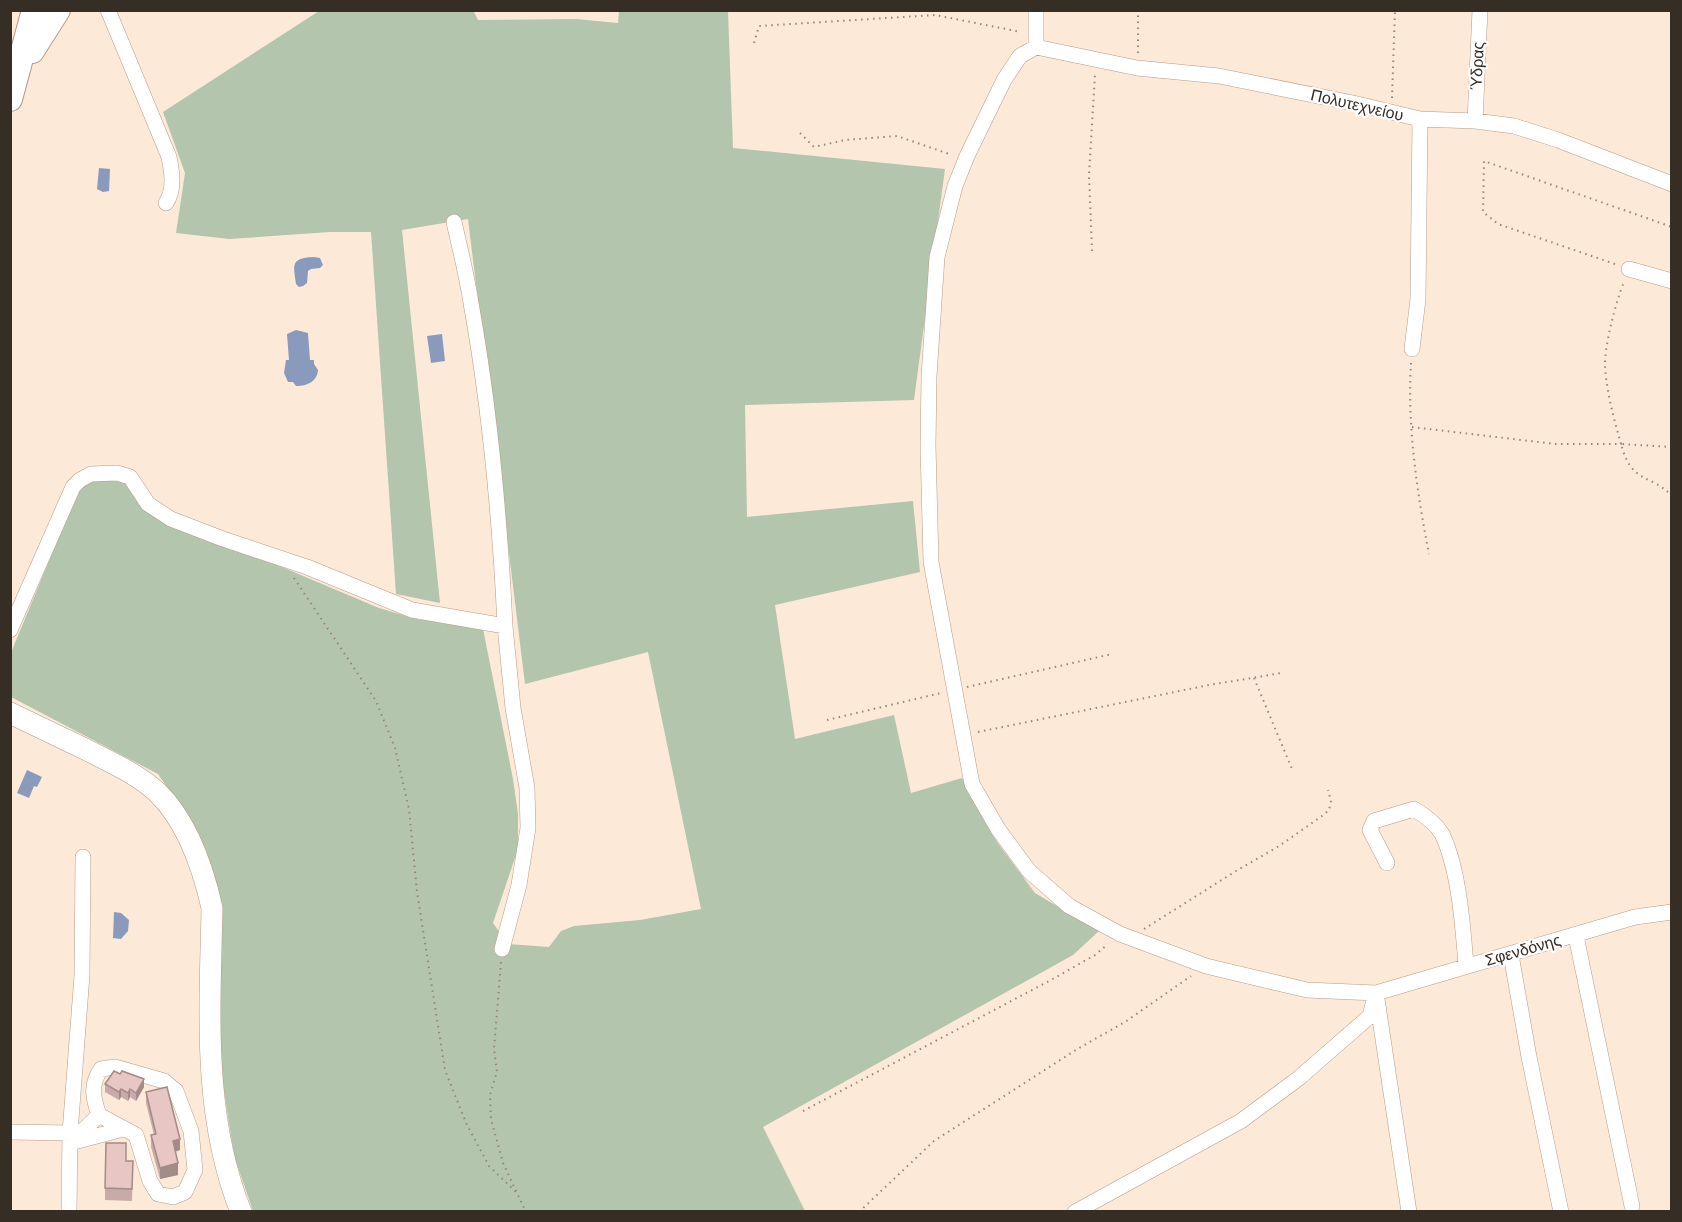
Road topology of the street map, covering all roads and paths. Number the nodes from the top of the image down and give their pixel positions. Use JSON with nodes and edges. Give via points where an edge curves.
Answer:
{"nodes":[{"id":1,"x":34,"y":10,"type":"edge"},
{"id":2,"x":58,"y":10,"type":"edge"},
{"id":3,"x":108,"y":10,"type":"edge"},
{"id":4,"x":1036,"y":10,"type":"edge"},
{"id":5,"x":1138,"y":10,"type":"edge"},
{"id":6,"x":1395,"y":10,"type":"edge"},
{"id":7,"x":1480,"y":10,"type":"edge"},
{"id":8,"x":1036,"y":40,"type":"junction"},
{"id":9,"x":754,"y":43,"type":"dead end"},
{"id":10,"x":1096,"y":60,"type":"junction"},
{"id":11,"x":1137,"y":68,"type":"junction"},
{"id":12,"x":14,"y":89,"type":"edge"},
{"id":13,"x":1391,"y":112,"type":"junction"},
{"id":14,"x":1420,"y":119,"type":"junction"},
{"id":15,"x":1475,"y":121,"type":"junction"},
{"id":16,"x":800,"y":133,"type":"dead end"},
{"id":17,"x":967,"y":156,"type":"junction"},
{"id":18,"x":1671,"y":184,"type":"edge"},
{"id":19,"x":166,"y":203,"type":"dead end"},
{"id":20,"x":454,"y":222,"type":"dead end"},
{"id":21,"x":1671,"y":227,"type":"edge"},
{"id":22,"x":1092,"y":251,"type":"dead end"},
{"id":23,"x":1629,"y":269,"type":"junction"},
{"id":24,"x":1671,"y":281,"type":"edge"},
{"id":25,"x":1412,"y":349,"type":"joint"},
{"id":26,"x":1412,"y":427,"type":"junction"},
{"id":27,"x":1621,"y":444,"type":"junction"},
{"id":28,"x":1671,"y":447,"type":"edge"},
{"id":29,"x":1671,"y":496,"type":"edge"},
{"id":30,"x":1429,"y":554,"type":"dead end"},
{"id":31,"x":281,"y":559,"type":"junction"},
{"id":32,"x":505,"y":626,"type":"junction"},
{"id":33,"x":10,"y":630,"type":"edge"},
{"id":34,"x":1282,"y":673,"type":"dead end"},
{"id":35,"x":1254,"y":678,"type":"junction"},
{"id":36,"x":10,"y":713,"type":"edge"},
{"id":37,"x":962,"y":736,"type":"junction"},
{"id":38,"x":1292,"y":769,"type":"dead end"},
{"id":39,"x":1328,"y":790,"type":"dead end"},
{"id":40,"x":83,"y":857,"type":"dead end"},
{"id":41,"x":1387,"y":863,"type":"dead end"},
{"id":42,"x":1671,"y":912,"type":"edge"},
{"id":43,"x":1125,"y":936,"type":"junction"},
{"id":44,"x":1576,"y":936,"type":"junction"},
{"id":45,"x":502,"y":949,"type":"joint"},
{"id":46,"x":1511,"y":955,"type":"junction"},
{"id":47,"x":1206,"y":966,"type":"junction"},
{"id":48,"x":1466,"y":966,"type":"junction"},
{"id":49,"x":1376,"y":993,"type":"junction"},
{"id":50,"x":803,"y":1111,"type":"dead end"},
{"id":51,"x":99,"y":1115,"type":"junction"},
{"id":52,"x":123,"y":1129,"type":"junction"},
{"id":53,"x":10,"y":1131,"type":"edge"},
{"id":54,"x":70,"y":1138,"type":"junction"},
{"id":55,"x":517,"y":1193,"type":"junction"},
{"id":56,"x":1632,"y":1206,"type":"dead end"},
{"id":57,"x":69,"y":1212,"type":"edge"},
{"id":58,"x":241,"y":1212,"type":"edge"},
{"id":59,"x":526,"y":1212,"type":"edge"},
{"id":60,"x":859,"y":1212,"type":"edge"},
{"id":61,"x":1075,"y":1212,"type":"edge"},
{"id":62,"x":1409,"y":1212,"type":"edge"},
{"id":63,"x":1561,"y":1212,"type":"edge"}],
"edges":[{"from":1,"to":12,"type":"main road"},
{"from":2,"to":12,"type":"main road"},
{"from":3,"to":19,"type":"street","via":[[170,157],[173,177]]},
{"from":4,"to":8,"type":"street"},
{"from":5,"to":11,"type":"path"},
{"from":6,"to":13,"type":"path"},
{"from":7,"to":15,"type":"street","name":"Ύδρας"},
{"from":8,"to":9,"type":"path","via":[[935,15],[759,26]]},
{"from":8,"to":10,"type":"street","name":"Πολυτεχνείου"},
{"from":8,"to":17,"type":"street","name":"Σφενδόνης","via":[[1004,80]]},
{"from":10,"to":11,"type":"street","name":"Πολυτεχνείου"},
{"from":10,"to":22,"type":"path","via":[[1089,176]]},
{"from":11,"to":13,"type":"street","name":"Πολυτεχνείου","via":[[1219,76]]},
{"from":13,"to":14,"type":"street","name":"Πολυτεχνείου"},
{"from":14,"to":15,"type":"street","name":"Πολυτεχνείου"},
{"from":14,"to":25,"type":"street","via":[[1418,299]]},
{"from":15,"to":18,"type":"street","name":"Πολυτεχνείου","via":[[1514,126],[1558,140]]},
{"from":16,"to":17,"type":"path","via":[[814,147],[897,136],[948,155]]},
{"from":17,"to":37,"type":"street","name":"Σφενδόνης","via":[[937,257],[928,446],[931,562]]},
{"from":20,"to":32,"type":"street","via":[[480,358],[496,486]]},
{"from":21,"to":23,"type":"path","via":[[1484,161],[1483,212],[1498,224]]},
{"from":23,"to":24,"type":"street"},
{"from":23,"to":27,"type":"path","via":[[1615,305],[1605,365],[1610,408]]},
{"from":25,"to":26,"type":"path"},
{"from":26,"to":27,"type":"path","via":[[1555,444]]},
{"from":26,"to":30,"type":"path"},
{"from":27,"to":28,"type":"path"},
{"from":27,"to":29,"type":"path","via":[[1634,473]]},
{"from":31,"to":32,"type":"street","via":[[412,610]]},
{"from":31,"to":33,"type":"street","via":[[159,513],[130,477],[91,474],[73,487]]},
{"from":31,"to":55,"type":"path","via":[[376,701],[395,748],[409,809],[417,892],[445,1070],[489,1166]]},
{"from":32,"to":45,"type":"street","via":[[513,708],[527,788],[528,828],[519,885]]},
{"from":34,"to":35,"type":"path"},
{"from":35,"to":37,"type":"path"},
{"from":35,"to":38,"type":"path"},
{"from":36,"to":58,"type":"street","via":[[138,776],[158,793],[189,840],[212,908],[210,1077],[223,1156]]},
{"from":37,"to":43,"type":"street","name":"Σφενδόνης","via":[[972,784],[1029,871],[1069,906]]},
{"from":39,"to":43,"type":"path","via":[[1329,810],[1322,816],[1279,846]]},
{"from":40,"to":54,"type":"street","via":[[82,975]]},
{"from":41,"to":48,"type":"street","via":[[1370,830],[1374,821],[1414,809],[1441,832],[1461,910]]},
{"from":42,"to":44,"type":"street","name":"Σφενδόνης","via":[[1635,917]]},
{"from":43,"to":47,"type":"street","name":"Σφενδόνης"},
{"from":43,"to":50,"type":"path","via":[[1060,975]]},
{"from":44,"to":46,"type":"street","name":"Σφενδόνης"},
{"from":44,"to":56,"type":"street"},
{"from":45,"to":55,"type":"path","via":[[491,1119],[502,1163]]},
{"from":46,"to":48,"type":"street","name":"Σφενδόνης"},
{"from":46,"to":63,"type":"street"},
{"from":47,"to":49,"type":"street","name":"Σφενδόνης","via":[[1307,990]]},
{"from":47,"to":60,"type":"path","via":[[1125,1022],[934,1141]]},
{"from":48,"to":49,"type":"street","name":"Σφενδόνης"},
{"from":49,"to":61,"type":"street","via":[[1370,1016],[1299,1078],[1241,1121]]},
{"from":49,"to":62,"type":"street"},
{"from":51,"to":52,"type":"street"},
{"from":51,"to":52,"type":"street","via":[[92,1090],[101,1069],[115,1067],[144,1074],[164,1081],[176,1091],[191,1131],[195,1170],[184,1192],[173,1197],[158,1194],[150,1182],[136,1135]]},
{"from":51,"to":54,"type":"street"},
{"from":52,"to":54,"type":"street"},
{"from":53,"to":54,"type":"street"},
{"from":54,"to":57,"type":"street"},
{"from":55,"to":59,"type":"path"}]}
